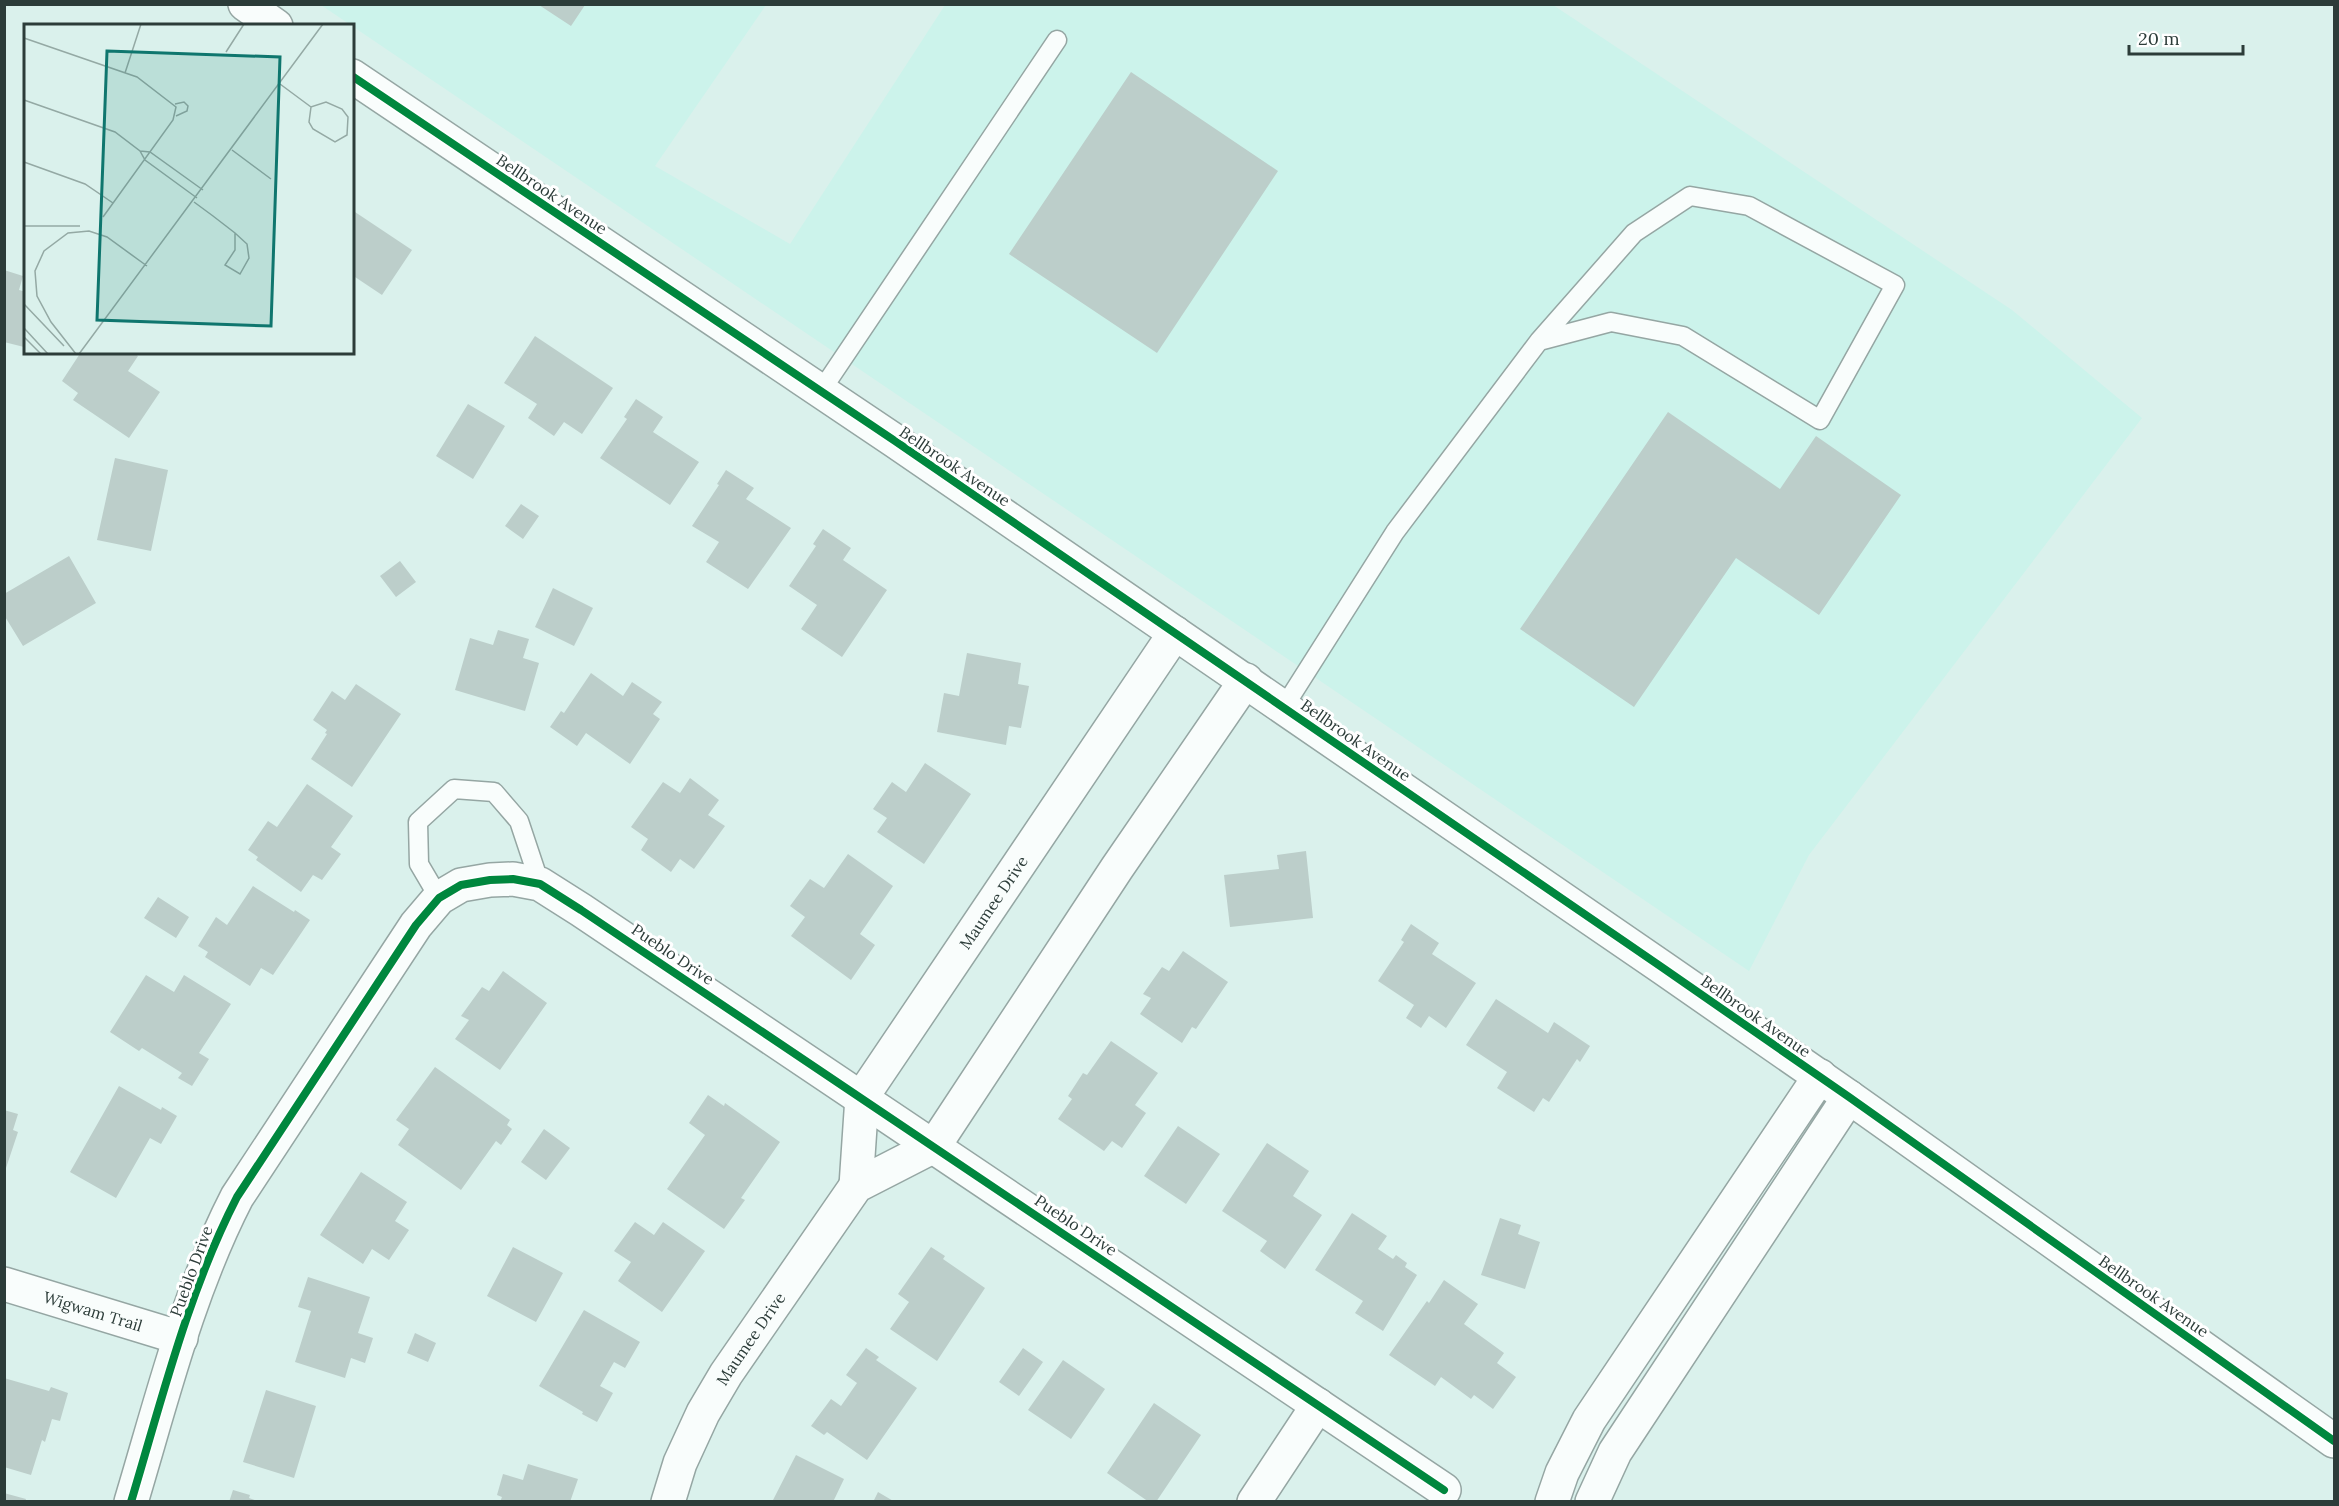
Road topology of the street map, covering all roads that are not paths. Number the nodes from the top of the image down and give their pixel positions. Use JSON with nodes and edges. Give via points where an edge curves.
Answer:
{"nodes":[{"id":1,"x":245,"y":4,"type":"edge"},
{"id":2,"x":273,"y":24,"type":"edge"},
{"id":3,"x":1057,"y":40,"type":"dead end"},
{"id":4,"x":354,"y":77,"type":"edge"},
{"id":5,"x":1539,"y":341,"type":"junction"},
{"id":6,"x":821,"y":391,"type":"junction"},
{"id":7,"x":1175,"y":633,"type":"junction"},
{"id":8,"x":1246,"y":680,"type":"junction"},
{"id":9,"x":1284,"y":707,"type":"junction"},
{"id":10,"x":540,"y":884,"type":"junction"},
{"id":11,"x":440,"y":898,"type":"junction"},
{"id":12,"x":1820,"y":1076,"type":"junction"},
{"id":13,"x":1849,"y":1096,"type":"junction"},
{"id":14,"x":862,"y":1097,"type":"junction"},
{"id":15,"x":934,"y":1146,"type":"junction"},
{"id":16,"x":856,"y":1186,"type":"junction"},
{"id":17,"x":4,"y":1284,"type":"edge"},
{"id":18,"x":181,"y":1338,"type":"junction"},
{"id":19,"x":1318,"y":1405,"type":"junction"},
{"id":20,"x":2334,"y":1441,"type":"edge"},
{"id":21,"x":1444,"y":1490,"type":"dead end"},
{"id":22,"x":131,"y":1502,"type":"edge"},
{"id":23,"x":668,"y":1502,"type":"edge"},
{"id":24,"x":1254,"y":1502,"type":"edge"},
{"id":25,"x":1552,"y":1502,"type":"edge"},
{"id":26,"x":1592,"y":1502,"type":"edge"}],
"edges":[{"from":1,"to":2,"type":"main road"},
{"from":3,"to":6,"type":"lane"},
{"from":4,"to":6,"type":"main road","name":"Bellbrook Avenue"},
{"from":5,"to":5,"type":"lane","via":[[1634,233],[1690,196],[1749,206],[1894,285],[1820,420],[1683,336],[1611,322]]},
{"from":5,"to":9,"type":"lane","via":[[1395,532]]},
{"from":6,"to":7,"type":"main road","name":"Bellbrook Avenue"},
{"from":7,"to":8,"type":"main road","name":"Bellbrook Avenue"},
{"from":7,"to":14,"type":"main road","name":"Maumee Drive"},
{"from":8,"to":9,"type":"main road","name":"Bellbrook Avenue"},
{"from":8,"to":15,"type":"main road","name":"Maumee Drive"},
{"from":9,"to":12,"type":"main road","name":"Bellbrook Avenue"},
{"from":10,"to":11,"type":"main road","name":"Pueblo Drive","via":[[490,880],[461,885]]},
{"from":10,"to":11,"type":"lane","via":[[519,821],[494,792],[453,789],[418,822],[419,864]]},
{"from":10,"to":14,"type":"main road","name":"Pueblo Drive"},
{"from":11,"to":18,"type":"main road","name":"Pueblo Drive","via":[[416,925],[237,1197],[216,1237]]},
{"from":12,"to":13,"type":"main road","name":"Bellbrook Avenue"},
{"from":12,"to":25,"type":"main road","via":[[1589,1420]]},
{"from":13,"to":20,"type":"main road","name":"Bellbrook Avenue"},
{"from":13,"to":26,"type":"main road","via":[[1615,1452]]},
{"from":14,"to":15,"type":"main road","name":"Pueblo Drive"},
{"from":14,"to":16,"type":"main road"},
{"from":15,"to":16,"type":"main road","name":"Maumee Drive"},
{"from":15,"to":19,"type":"main road","name":"Pueblo Drive"},
{"from":16,"to":23,"type":"main road","name":"Maumee Drive","via":[[702,1413]]},
{"from":17,"to":18,"type":"main road","name":"Wigwam Trail"},
{"from":18,"to":22,"type":"main road","name":"Pueblo Drive"},
{"from":19,"to":21,"type":"main road","name":"Pueblo Drive"},
{"from":19,"to":24,"type":"main road"}]}
